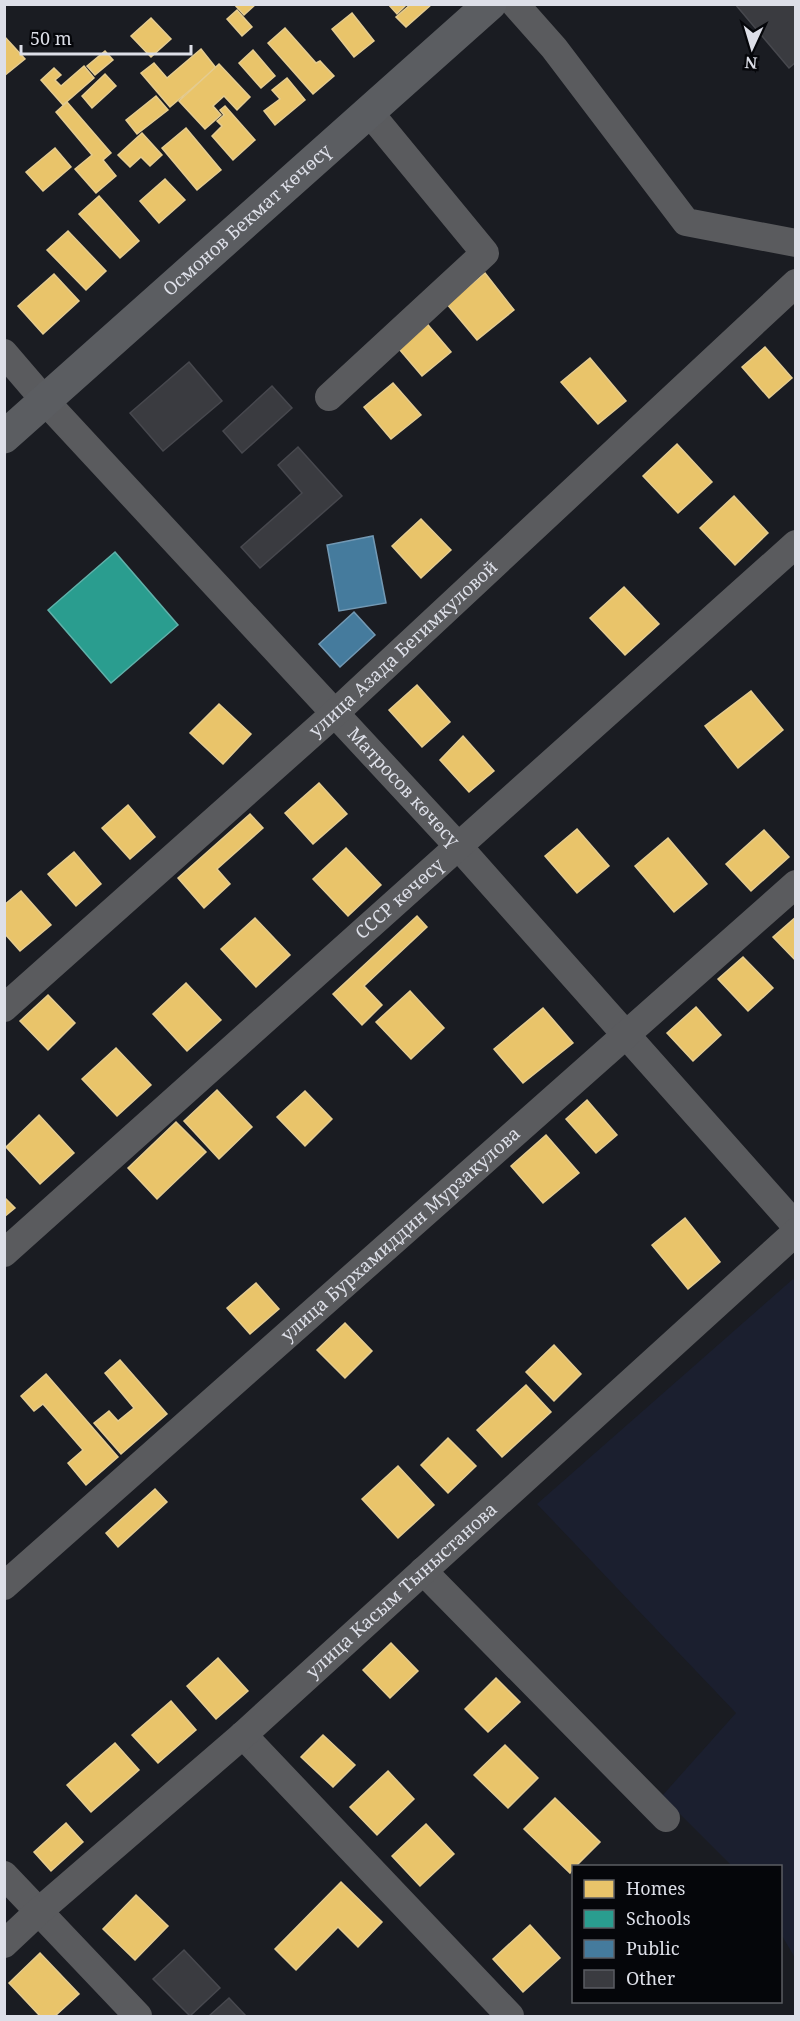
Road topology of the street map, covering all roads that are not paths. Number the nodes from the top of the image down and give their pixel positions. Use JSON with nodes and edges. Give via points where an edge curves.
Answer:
{"nodes":[{"id":1,"x":490,"y":4,"type":"edge"},
{"id":2,"x":515,"y":4,"type":"edge"},
{"id":3,"x":369,"y":112,"type":"junction"},
{"id":4,"x":795,"y":243,"type":"edge"},
{"id":5,"x":795,"y":283,"type":"edge"},
{"id":6,"x":4,"y":352,"type":"edge"},
{"id":7,"x":329,"y":397,"type":"dead end"},
{"id":8,"x":46,"y":402,"type":"junction"},
{"id":9,"x":4,"y":437,"type":"edge"},
{"id":10,"x":795,"y":544,"type":"edge"},
{"id":11,"x":334,"y":714,"type":"junction"},
{"id":12,"x":458,"y":846,"type":"junction"},
{"id":13,"x":795,"y":884,"type":"edge"},
{"id":14,"x":4,"y":1008,"type":"edge"},
{"id":15,"x":626,"y":1034,"type":"junction"},
{"id":16,"x":795,"y":1226,"type":"edge"},
{"id":17,"x":795,"y":1232,"type":"edge"},
{"id":18,"x":4,"y":1253,"type":"edge"},
{"id":19,"x":423,"y":1571,"type":"junction"},
{"id":20,"x":4,"y":1586,"type":"edge"},
{"id":21,"x":243,"y":1735,"type":"junction"},
{"id":22,"x":666,"y":1818,"type":"dead end"},
{"id":23,"x":4,"y":1875,"type":"edge"},
{"id":24,"x":38,"y":1912,"type":"junction"},
{"id":25,"x":4,"y":1944,"type":"edge"},
{"id":26,"x":138,"y":2016,"type":"edge"},
{"id":27,"x":510,"y":2016,"type":"edge"}],
"edges":[{"from":1,"to":3,"type":"main road","name":"Осмонов Бекмат көчөсү"},
{"from":2,"to":4,"type":"street","via":[[554,48],[686,222]]},
{"from":3,"to":7,"type":"street","via":[[485,254]]},
{"from":3,"to":8,"type":"main road","name":"Осмонов Бекмат көчөсү"},
{"from":5,"to":11,"type":"street","name":"улица Азада Бегимкуловой"},
{"from":6,"to":8,"type":"street","name":"Матросов көчөсү"},
{"from":8,"to":9,"type":"main road","name":"Осмонов Бекмат көчөсү"},
{"from":8,"to":11,"type":"street","name":"Матросов көчөсү"},
{"from":10,"to":12,"type":"street","name":"СССР көчөсү"},
{"from":11,"to":12,"type":"street","name":"Матросов көчөсү"},
{"from":11,"to":14,"type":"street","name":"улица Азада Бегимкуловой"},
{"from":12,"to":15,"type":"street","name":"Матросов көчөсү"},
{"from":12,"to":18,"type":"street","name":"СССР көчөсү"},
{"from":13,"to":15,"type":"street","name":"улица Бурхамиддин Мурзакулова"},
{"from":15,"to":16,"type":"street","name":"Матросов көчөсү"},
{"from":15,"to":20,"type":"street","name":"улица Бурхамиддин Мурзакулова"},
{"from":17,"to":19,"type":"street","name":"улица Касым Тыныстанова"},
{"from":19,"to":21,"type":"street","name":"улица Касым Тыныстанова"},
{"from":19,"to":22,"type":"street"},
{"from":21,"to":24,"type":"street","name":"улица Касым Тыныстанова"},
{"from":21,"to":27,"type":"street"},
{"from":23,"to":24,"type":"street"},
{"from":24,"to":25,"type":"street","name":"улица Касым Тыныстанова"},
{"from":24,"to":26,"type":"street"}]}
